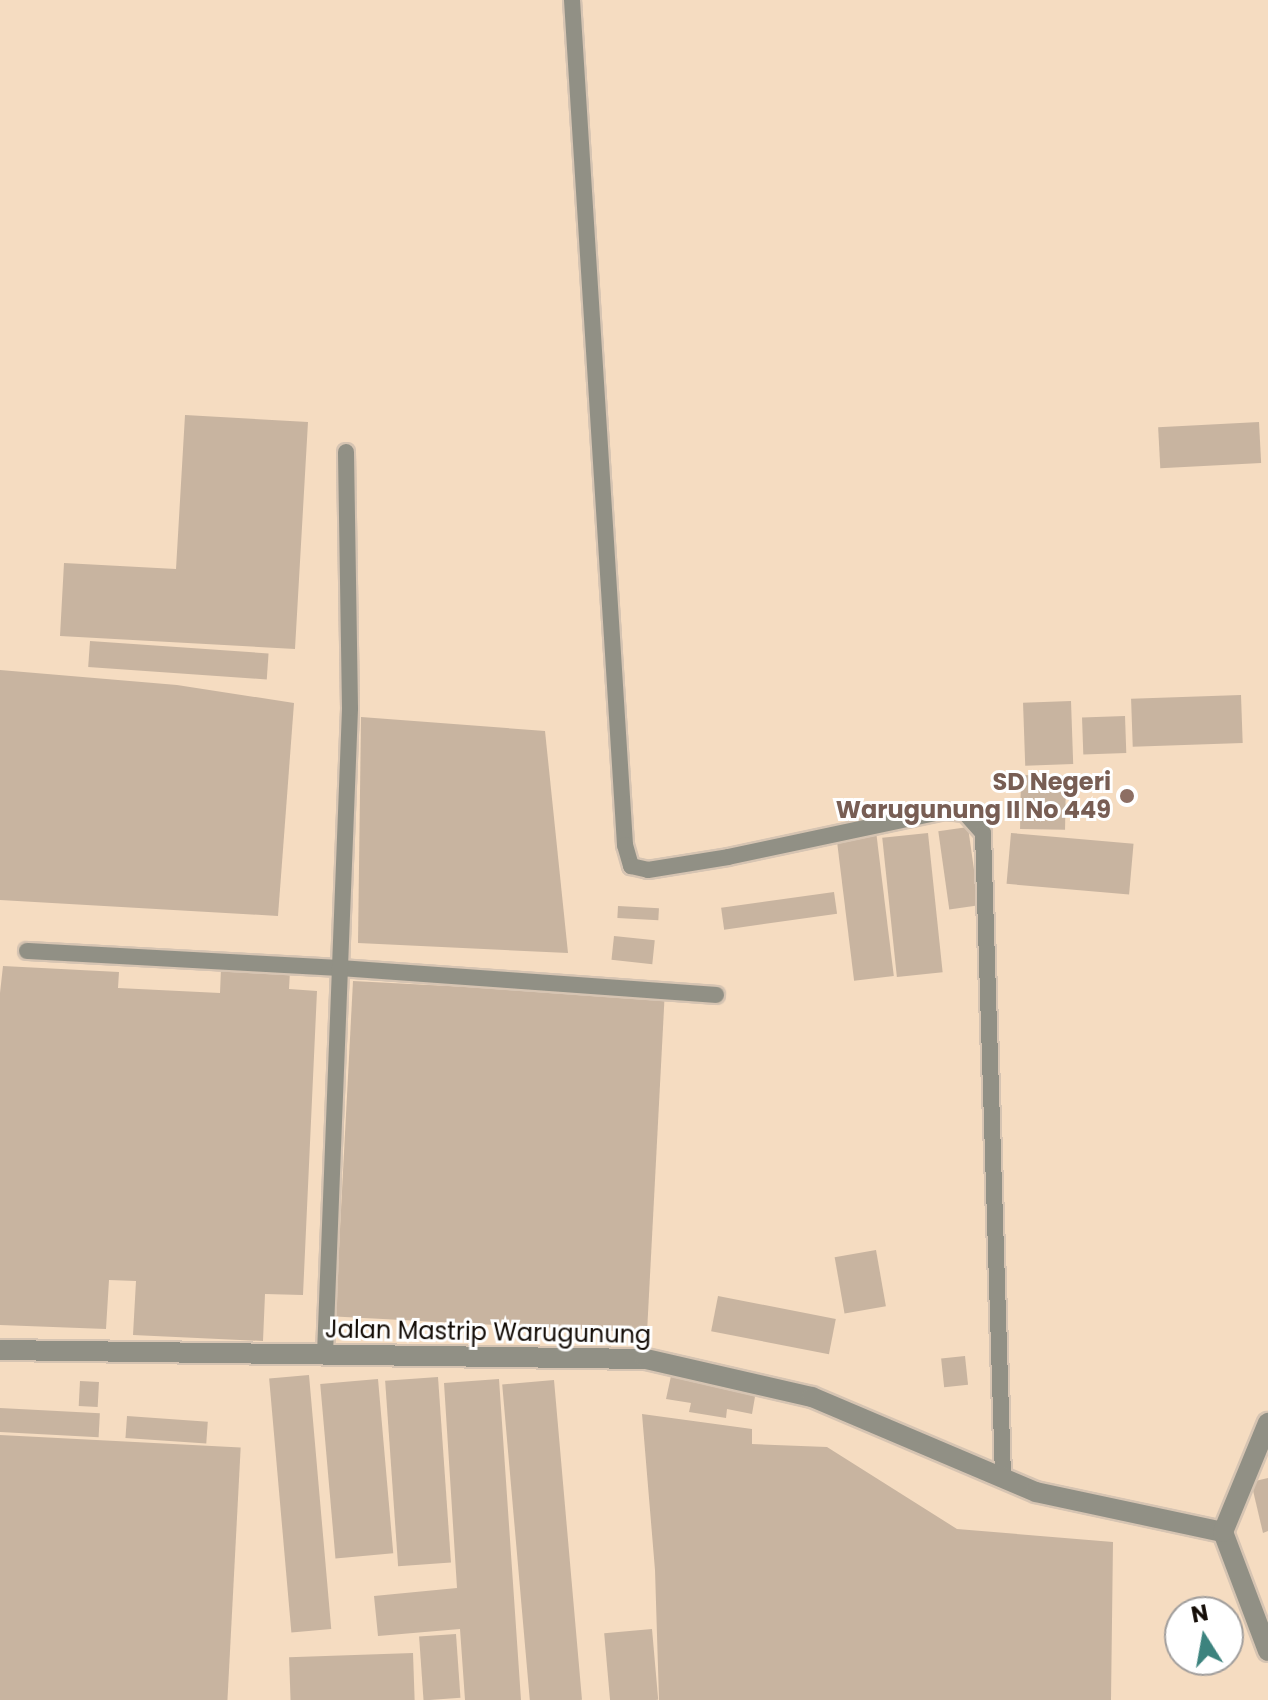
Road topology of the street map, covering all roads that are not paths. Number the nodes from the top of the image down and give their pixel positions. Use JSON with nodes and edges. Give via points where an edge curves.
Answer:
{"nodes":[{"id":1,"x":572,"y":0,"type":"edge"},
{"id":2,"x":346,"y":452,"type":"dead end"},
{"id":3,"x":27,"y":951,"type":"dead end"},
{"id":4,"x":341,"y":968,"type":"junction"},
{"id":5,"x":716,"y":995,"type":"dead end"},
{"id":6,"x":0,"y":1350,"type":"edge"},
{"id":7,"x":325,"y":1354,"type":"junction"},
{"id":8,"x":1268,"y":1423,"type":"edge"},
{"id":9,"x":1268,"y":1463,"type":"edge"},
{"id":10,"x":1247,"y":1469,"type":"junction"},
{"id":11,"x":1003,"y":1478,"type":"junction"},
{"id":12,"x":1223,"y":1532,"type":"junction"},
{"id":13,"x":1268,"y":1651,"type":"edge"}],
"edges":[{"from":1,"to":11,"type":"lane","via":[[625,845],[631,866],[648,870],[728,857],[945,811],[965,813],[983,833]]},
{"from":2,"to":4,"type":"lane","via":[[350,708]]},
{"from":3,"to":4,"type":"lane"},
{"from":4,"to":5,"type":"lane"},
{"from":4,"to":7,"type":"lane"},
{"from":6,"to":7,"type":"street","name":"Jalan Mastrip Warugunung"},
{"from":7,"to":11,"type":"street","name":"Jalan Mastrip Warugunung","via":[[646,1359],[812,1397]]},
{"from":8,"to":10,"type":"street"},
{"from":9,"to":10,"type":"street"},
{"from":10,"to":12,"type":"street"},
{"from":11,"to":12,"type":"street","name":"Jalan Mastrip Warugunung","via":[[1036,1492]]},
{"from":12,"to":13,"type":"street"}]}
